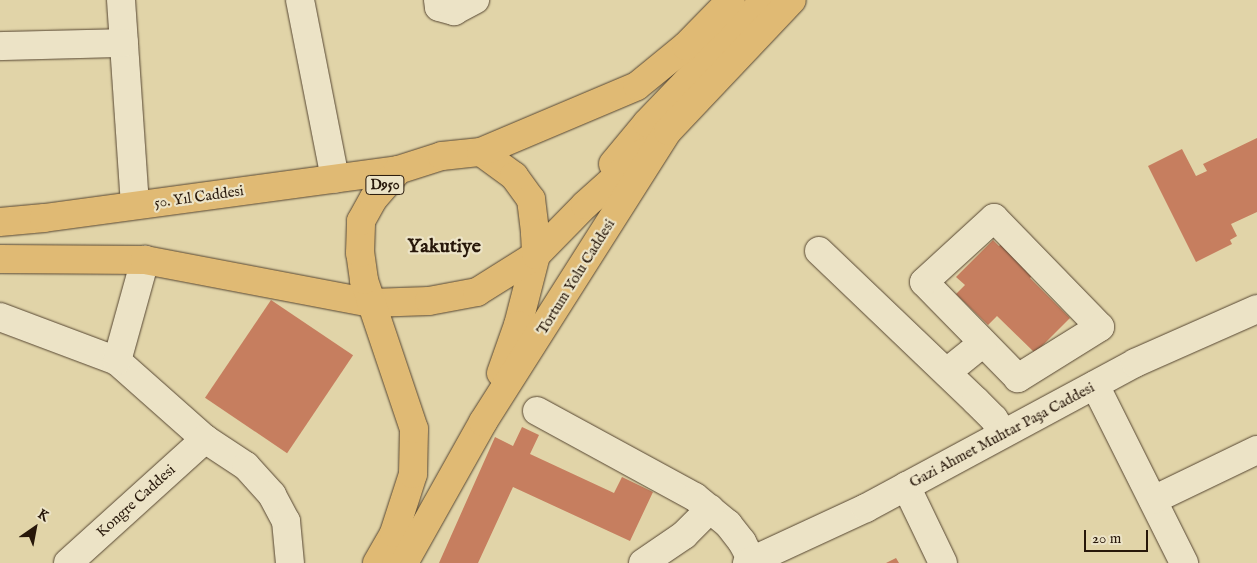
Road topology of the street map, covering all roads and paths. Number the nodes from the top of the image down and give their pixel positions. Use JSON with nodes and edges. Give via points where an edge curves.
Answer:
{"nodes":[{"id":1,"x":121,"y":0,"type":"edge"},
{"id":2,"x":300,"y":0,"type":"edge"},
{"id":3,"x":438,"y":0,"type":"edge"},
{"id":4,"x":475,"y":0,"type":"edge"},
{"id":5,"x":731,"y":0,"type":"edge"},
{"id":6,"x":764,"y":0,"type":"edge"},
{"id":7,"x":792,"y":0,"type":"edge"},
{"id":8,"x":124,"y":42,"type":"junction"},
{"id":9,"x":0,"y":46,"type":"edge"},
{"id":10,"x":668,"y":132,"type":"junction"},
{"id":11,"x":481,"y":152,"type":"junction"},
{"id":12,"x":398,"y":170,"type":"junction"},
{"id":13,"x":335,"y":179,"type":"junction"},
{"id":14,"x":135,"y":205,"type":"junction"},
{"id":15,"x":0,"y":222,"type":"edge"},
{"id":16,"x":819,"y":251,"type":"dead end"},
{"id":17,"x":536,"y":255,"type":"junction"},
{"id":18,"x":0,"y":259,"type":"edge"},
{"id":19,"x":145,"y":260,"type":"junction"},
{"id":20,"x":371,"y":303,"type":"junction"},
{"id":21,"x":1257,"y":309,"type":"edge"},
{"id":22,"x":0,"y":317,"type":"edge"},
{"id":23,"x":983,"y":343,"type":"junction"},
{"id":24,"x":117,"y":361,"type":"junction"},
{"id":25,"x":947,"y":372,"type":"junction"},
{"id":26,"x":1095,"y":384,"type":"junction"},
{"id":27,"x":537,"y":411,"type":"dead end"},
{"id":28,"x":483,"y":422,"type":"junction"},
{"id":29,"x":1003,"y":434,"type":"junction"},
{"id":30,"x":205,"y":439,"type":"junction"},
{"id":31,"x":1257,"y":450,"type":"edge"},
{"id":32,"x":906,"y":486,"type":"junction"},
{"id":33,"x":1153,"y":500,"type":"junction"},
{"id":34,"x":710,"y":508,"type":"junction"},
{"id":35,"x":294,"y":558,"type":"edge"},
{"id":36,"x":749,"y":562,"type":"edge"},
{"id":37,"x":68,"y":563,"type":"edge"},
{"id":38,"x":377,"y":563,"type":"edge"},
{"id":39,"x":404,"y":563,"type":"edge"},
{"id":40,"x":643,"y":563,"type":"edge"},
{"id":41,"x":943,"y":563,"type":"edge"},
{"id":42,"x":1184,"y":563,"type":"edge"}],
"edges":[{"from":1,"to":8,"type":"street"},
{"from":2,"to":13,"type":"street"},
{"from":3,"to":4,"type":"street","via":[[439,7],[454,11]]},
{"from":5,"to":11,"type":"main road","number":"D950","via":[[686,46],[637,86]]},
{"from":6,"to":17,"type":"main road","via":[[647,123]]},
{"from":7,"to":10,"type":"main road","name":"Tortum Yolu Caddesi"},
{"from":8,"to":9,"type":"street"},
{"from":8,"to":14,"type":"street"},
{"from":10,"to":17,"type":"main road","name":"Tortum Yolu Caddesi","via":[[585,205]]},
{"from":10,"to":28,"type":"main road","name":"Tortum Yolu Caddesi"},
{"from":11,"to":12,"type":"main road","number":"D950","via":[[442,156]]},
{"from":11,"to":17,"type":"main road","name":"Tortum Yolu Caddesi","via":[[514,176],[531,199]]},
{"from":12,"to":13,"type":"main road","name":"50. Yıl Caddesi"},
{"from":12,"to":20,"type":"main road","number":"D950","via":[[374,198],[361,221],[360,253]]},
{"from":13,"to":14,"type":"main road","name":"50. Yıl Caddesi"},
{"from":14,"to":15,"type":"main road","name":"50. Yıl Caddesi"},
{"from":16,"to":25,"type":"street"},
{"from":17,"to":20,"type":"main road","name":"Tortum Yolu Caddesi","via":[[477,292],[429,301]]},
{"from":17,"to":28,"type":"main road","name":"Tortum Yolu Caddesi","via":[[518,325]]},
{"from":18,"to":19,"type":"main road"},
{"from":19,"to":20,"type":"main road"},
{"from":19,"to":24,"type":"street"},
{"from":20,"to":38,"type":"main road","number":"D950","via":[[414,429],[413,474],[394,534]]},
{"from":21,"to":26,"type":"street","name":"Gazi Ahmet Muhtar Paşa Caddesi"},
{"from":22,"to":24,"type":"street"},
{"from":23,"to":23,"type":"street","via":[[1018,378],[1100,327],[994,218],[924,282]]},
{"from":23,"to":25,"type":"street"},
{"from":24,"to":30,"type":"street"},
{"from":25,"to":29,"type":"street","via":[[994,419]]},
{"from":26,"to":29,"type":"street","name":"Gazi Ahmet Muhtar Paşa Caddesi"},
{"from":26,"to":33,"type":"street"},
{"from":27,"to":34,"type":"street"},
{"from":28,"to":39,"type":"main road","name":"Tortum Yolu Caddesi"},
{"from":29,"to":32,"type":"street","name":"Gazi Ahmet Muhtar Paşa Caddesi"},
{"from":30,"to":35,"type":"street","via":[[246,466],[272,495],[286,521]]},
{"from":30,"to":37,"type":"street","name":"Kongre Caddesi"},
{"from":31,"to":33,"type":"street"},
{"from":32,"to":36,"type":"street","name":"Gazi Ahmet Muhtar Paşa Caddesi"},
{"from":32,"to":41,"type":"street"},
{"from":33,"to":42,"type":"street"},
{"from":34,"to":36,"type":"street","via":[[735,533]]},
{"from":34,"to":40,"type":"street","via":[[684,535]]}]}
